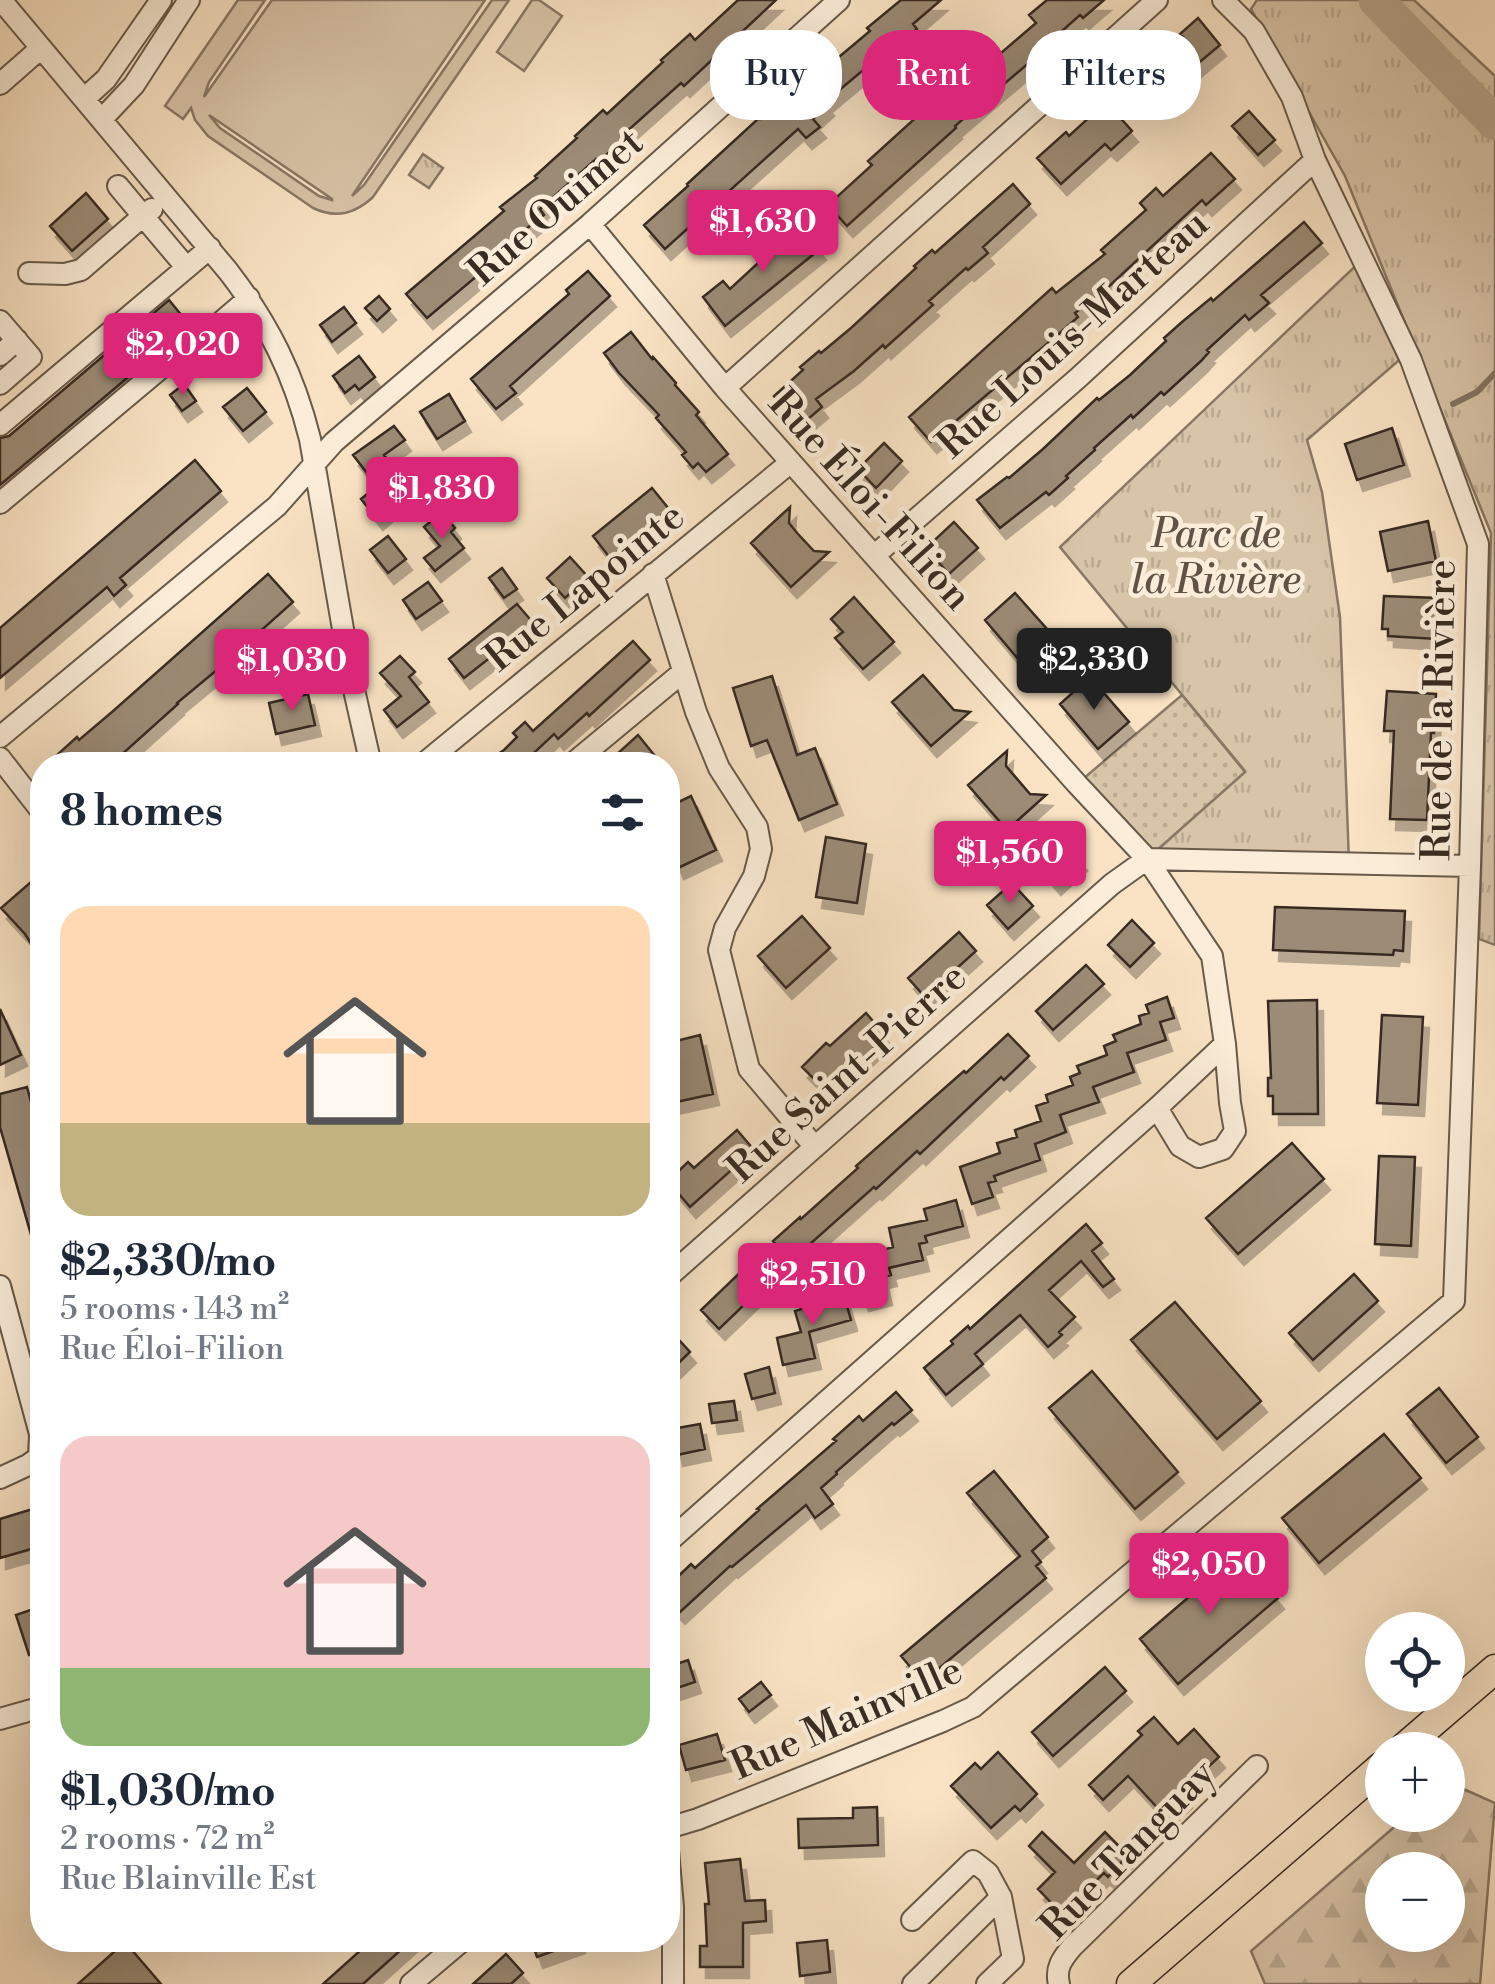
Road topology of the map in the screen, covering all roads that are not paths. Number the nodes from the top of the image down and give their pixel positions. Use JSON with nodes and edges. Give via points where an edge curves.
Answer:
{"nodes":[{"id":1,"x":1,"y":0,"type":"edge"},
{"id":2,"x":161,"y":0,"type":"edge"},
{"id":3,"x":189,"y":0,"type":"edge"},
{"id":4,"x":840,"y":0,"type":"edge"},
{"id":5,"x":1156,"y":0,"type":"edge"},
{"id":6,"x":1224,"y":0,"type":"edge"},
{"id":7,"x":41,"y":48,"type":"junction"},
{"id":8,"x":0,"y":84,"type":"edge"},
{"id":9,"x":84,"y":99,"type":"junction"},
{"id":10,"x":102,"y":119,"type":"junction"},
{"id":11,"x":1315,"y":160,"type":"junction"},
{"id":12,"x":118,"y":186,"type":"dead end"},
{"id":13,"x":166,"y":196,"type":"junction"},
{"id":14,"x":144,"y":216,"type":"junction"},
{"id":15,"x":590,"y":224,"type":"junction"},
{"id":16,"x":210,"y":248,"type":"junction"},
{"id":17,"x":186,"y":268,"type":"junction"},
{"id":18,"x":29,"y":273,"type":"dead end"},
{"id":19,"x":248,"y":298,"type":"junction"},
{"id":20,"x":0,"y":321,"type":"edge"},
{"id":21,"x":17,"y":340,"type":"junction"},
{"id":22,"x":0,"y":355,"type":"edge"},
{"id":23,"x":0,"y":384,"type":"edge"},
{"id":24,"x":725,"y":388,"type":"junction"},
{"id":25,"x":0,"y":426,"type":"edge"},
{"id":26,"x":791,"y":462,"type":"junction"},
{"id":27,"x":314,"y":463,"type":"junction"},
{"id":28,"x":0,"y":504,"type":"edge"},
{"id":29,"x":874,"y":555,"type":"junction"},
{"id":30,"x":652,"y":574,"type":"junction"},
{"id":31,"x":683,"y":672,"type":"junction"},
{"id":32,"x":0,"y":737,"type":"edge"},
{"id":33,"x":367,"y":752,"type":"edge"},
{"id":34,"x":438,"y":752,"type":"edge"},
{"id":35,"x":588,"y":752,"type":"edge"},
{"id":36,"x":0,"y":758,"type":"edge"},
{"id":37,"x":30,"y":797,"type":"edge"},
{"id":38,"x":1147,"y":859,"type":"junction"},
{"id":39,"x":1470,"y":866,"type":"junction"},
{"id":40,"x":1225,"y":1044,"type":"junction"},
{"id":41,"x":1157,"y":1108,"type":"junction"},
{"id":42,"x":815,"y":1147,"type":"junction"},
{"id":43,"x":680,"y":1267,"type":"edge"},
{"id":44,"x":0,"y":1286,"type":"edge"},
{"id":45,"x":1454,"y":1300,"type":"joint"},
{"id":46,"x":30,"y":1397,"type":"edge"},
{"id":47,"x":30,"y":1463,"type":"edge"},
{"id":48,"x":0,"y":1478,"type":"edge"},
{"id":49,"x":680,"y":1531,"type":"edge"},
{"id":50,"x":1491,"y":1672,"type":"edge"},
{"id":51,"x":30,"y":1711,"type":"edge"},
{"id":52,"x":0,"y":1719,"type":"edge"},
{"id":53,"x":1422,"y":1732,"type":"edge"},
{"id":54,"x":1256,"y":1766,"type":"dead end"},
{"id":55,"x":1365,"y":1781,"type":"edge"},
{"id":56,"x":680,"y":1824,"type":"edge"},
{"id":57,"x":1001,"y":1897,"type":"junction"},
{"id":58,"x":912,"y":1920,"type":"dead end"},
{"id":59,"x":449,"y":1952,"type":"edge"},
{"id":60,"x":673,"y":1952,"type":"edge"},
{"id":61,"x":410,"y":1984,"type":"edge"},
{"id":62,"x":673,"y":1984,"type":"edge"},
{"id":63,"x":913,"y":1984,"type":"edge"},
{"id":64,"x":987,"y":1984,"type":"edge"},
{"id":65,"x":1058,"y":1984,"type":"edge"},
{"id":66,"x":1131,"y":1984,"type":"edge"}],
"edges":[{"from":1,"to":7,"type":"street"},
{"from":2,"to":9,"type":"street","via":[[106,79]]},
{"from":3,"to":10,"type":"street","via":[[134,86]]},
{"from":4,"to":15,"type":"street","name":"Rue Ouimet"},
{"from":5,"to":24,"type":"street"},
{"from":6,"to":11,"type":"street","name":"Rue de la Rivière","via":[[1254,31],[1292,97]]},
{"from":7,"to":8,"type":"street"},
{"from":7,"to":9,"type":"street"},
{"from":9,"to":10,"type":"street"},
{"from":10,"to":13,"type":"street"},
{"from":11,"to":29,"type":"street","name":"Rue Louis-Marteau"},
{"from":11,"to":39,"type":"street","name":"Rue de la Rivière","via":[[1411,360],[1478,544]]},
{"from":12,"to":14,"type":"street"},
{"from":13,"to":14,"type":"street"},
{"from":13,"to":16,"type":"street"},
{"from":14,"to":17,"type":"street"},
{"from":14,"to":18,"type":"street","via":[[81,270]]},
{"from":15,"to":24,"type":"street","name":"Rue Éloi-Filion"},
{"from":15,"to":27,"type":"street","name":"Rue Ouimet"},
{"from":16,"to":17,"type":"street"},
{"from":16,"to":19,"type":"street"},
{"from":17,"to":25,"type":"street"},
{"from":19,"to":27,"type":"street","via":[[287,366]]},
{"from":19,"to":28,"type":"street"},
{"from":20,"to":21,"type":"street"},
{"from":21,"to":22,"type":"street"},
{"from":21,"to":23,"type":"street","via":[[31,356]]},
{"from":24,"to":26,"type":"street","name":"Rue Éloi-Filion"},
{"from":26,"to":29,"type":"street","name":"Rue Éloi-Filion"},
{"from":26,"to":30,"type":"street","name":"Rue Lapointe"},
{"from":27,"to":32,"type":"street","name":"Rue Ouimet","via":[[277,506]]},
{"from":27,"to":33,"type":"street"},
{"from":29,"to":38,"type":"street","name":"Rue Éloi-Filion"},
{"from":30,"to":31,"type":"street"},
{"from":30,"to":34,"type":"street","name":"Rue Lapointe"},
{"from":31,"to":35,"type":"street"},
{"from":31,"to":42,"type":"street","via":[[719,768],[757,828],[761,849],[719,950],[750,1069]]},
{"from":36,"to":37,"type":"street"},
{"from":38,"to":39,"type":"street"},
{"from":38,"to":40,"type":"street","name":"Rue Éloi-Filion","via":[[1212,956]]},
{"from":38,"to":42,"type":"street","name":"Rue Saint-Pierre"},
{"from":39,"to":45,"type":"street","name":"Rue de la Rivière"},
{"from":40,"to":41,"type":"street"},
{"from":40,"to":41,"type":"street","name":"Rue Éloi-Filion","via":[[1235,1131],[1223,1149],[1199,1157],[1180,1146]]},
{"from":41,"to":49,"type":"street"},
{"from":42,"to":43,"type":"street","name":"Rue Saint-Pierre"},
{"from":44,"to":46,"type":"street"},
{"from":45,"to":56,"type":"street","name":"Rue Mainville","via":[[973,1707]]},
{"from":47,"to":48,"type":"street"},
{"from":50,"to":53,"type":"main road"},
{"from":51,"to":52,"type":"street"},
{"from":54,"to":65,"type":"street","name":"Rue Tanguay","via":[[1072,1947],[1060,1962]]},
{"from":55,"to":66,"type":"main road"},
{"from":57,"to":58,"type":"street","via":[[973,1861]]},
{"from":57,"to":63,"type":"street"},
{"from":57,"to":64,"type":"street","via":[[1013,1960]]},
{"from":59,"to":61,"type":"street"},
{"from":60,"to":62,"type":"street"}]}
